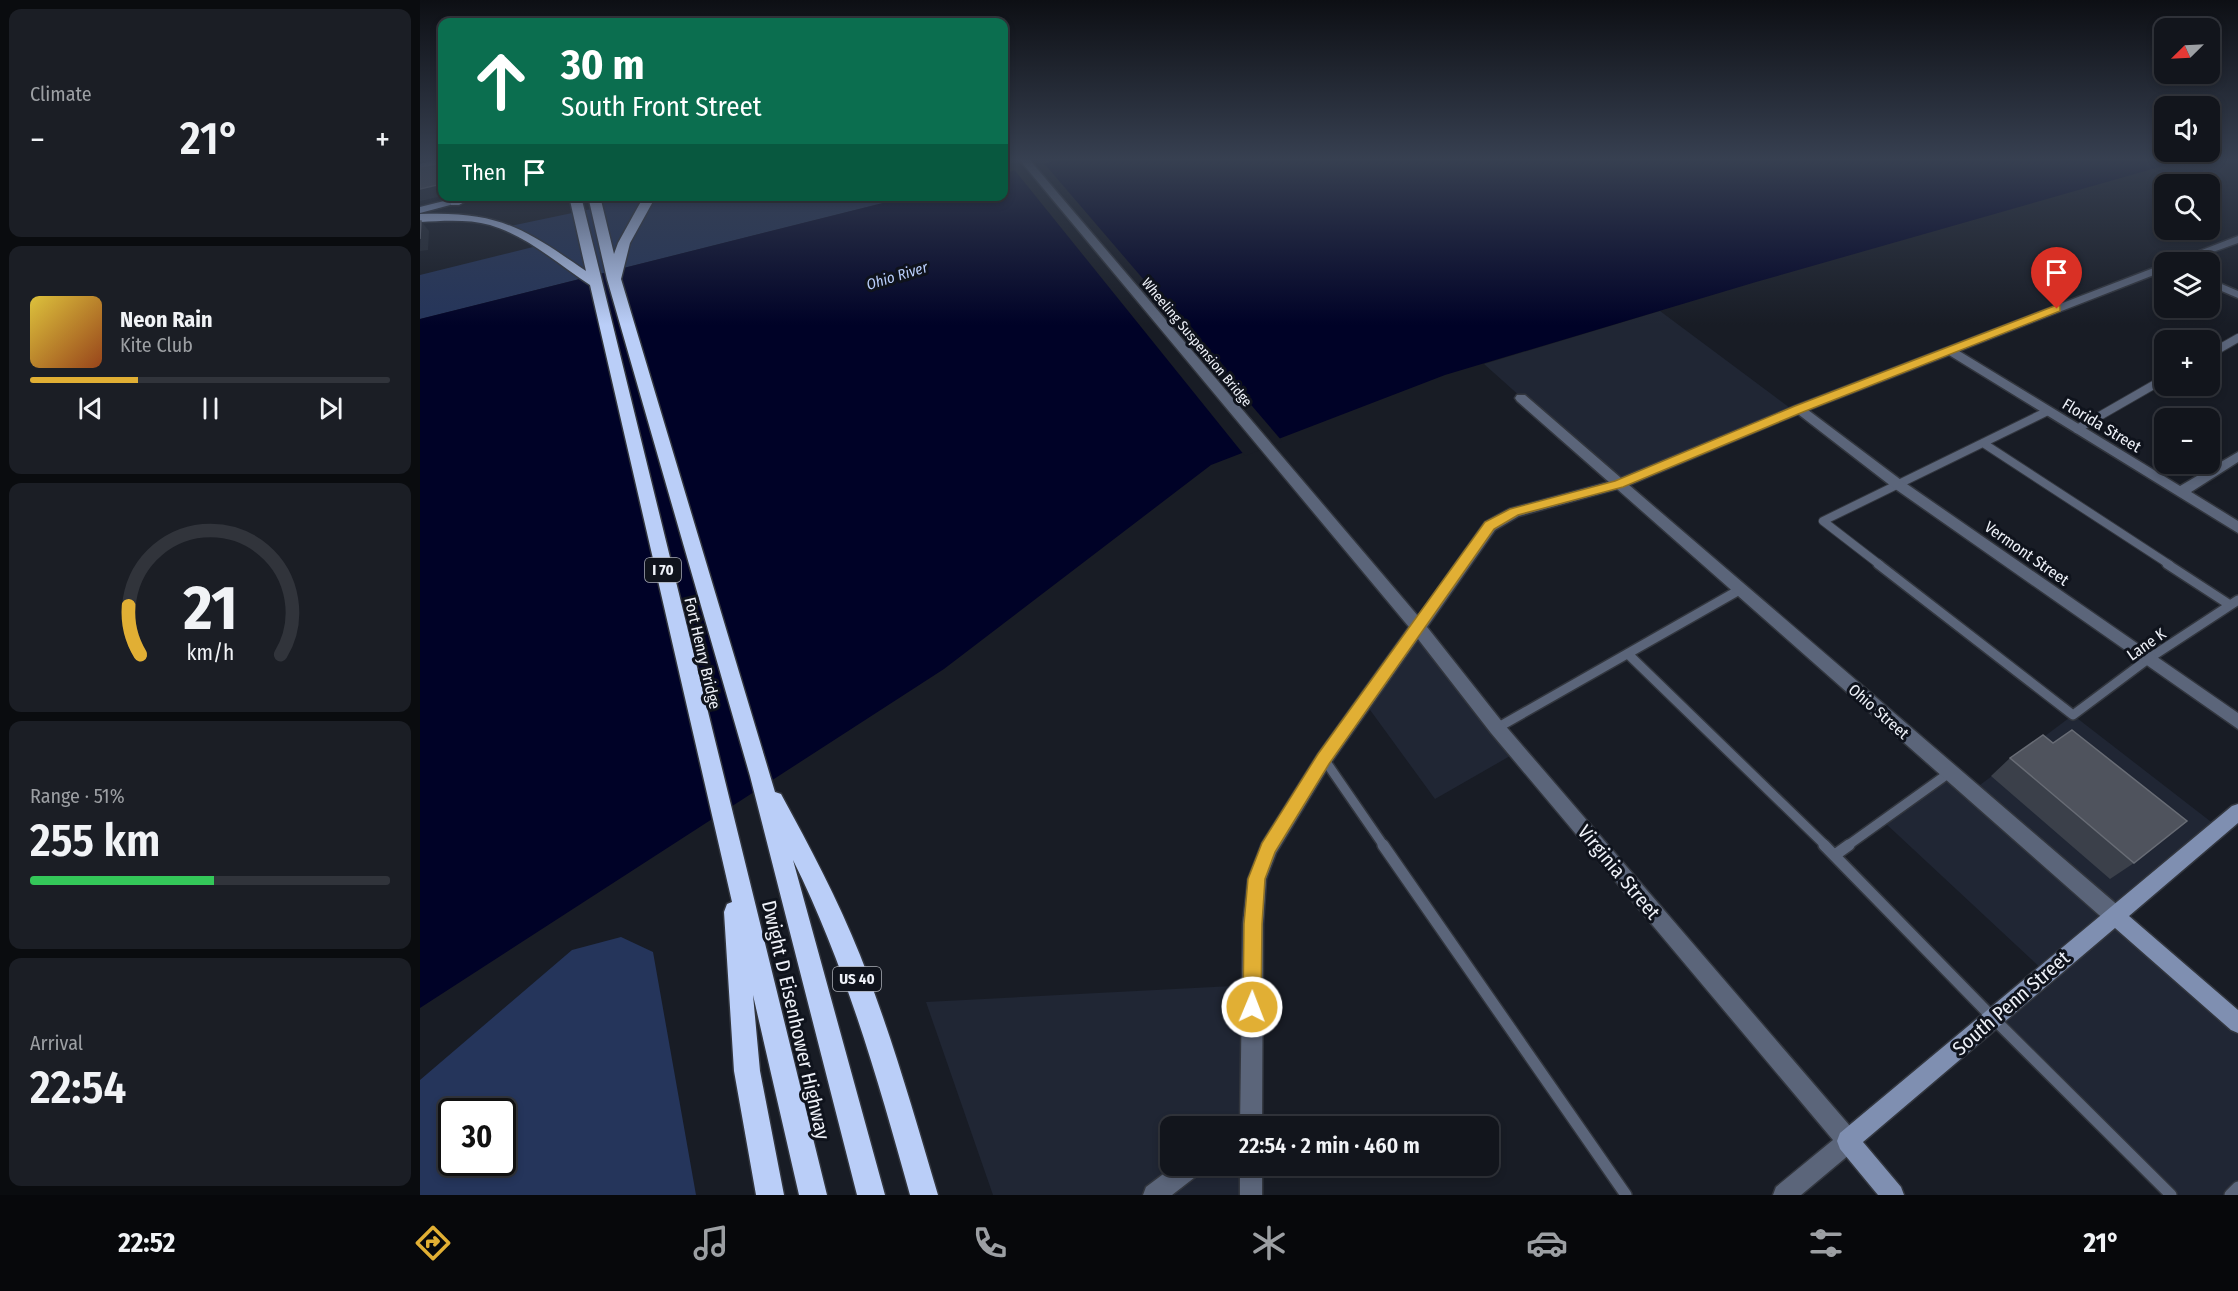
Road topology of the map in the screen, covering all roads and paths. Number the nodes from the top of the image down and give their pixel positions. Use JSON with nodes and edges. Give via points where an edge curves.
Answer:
{"nodes":[{"id":1,"x":570,"y":214,"type":"edge"},
{"id":2,"x":579,"y":214,"type":"edge"},
{"id":3,"x":598,"y":214,"type":"edge"},
{"id":4,"x":640,"y":214,"type":"edge"},
{"id":5,"x":1070,"y":214,"type":"edge"},
{"id":6,"x":420,"y":218,"type":"edge"},
{"id":7,"x":2238,"y":239,"type":"edge"},
{"id":8,"x":587,"y":246,"type":"junction"},
{"id":9,"x":2203,"y":252,"type":"edge"},
{"id":10,"x":2154,"y":271,"type":"edge"},
{"id":11,"x":614,"y":279,"type":"junction"},
{"id":12,"x":595,"y":283,"type":"junction"},
{"id":13,"x":2220,"y":287,"type":"edge"},
{"id":14,"x":2238,"y":296,"type":"edge"},
{"id":15,"x":2238,"y":338,"type":"edge"},
{"id":16,"x":2220,"y":348,"type":"edge"},
{"id":17,"x":1949,"y":350,"type":"junction"},
{"id":18,"x":2154,"y":385,"type":"edge"},
{"id":19,"x":1521,"y":398,"type":"dead end"},
{"id":20,"x":1799,"y":409,"type":"junction"},
{"id":21,"x":2048,"y":411,"type":"junction"},
{"id":22,"x":2077,"y":429,"type":"junction"},
{"id":23,"x":1983,"y":443,"type":"junction"},
{"id":24,"x":2238,"y":456,"type":"edge"},
{"id":25,"x":1896,"y":483,"type":"junction"},
{"id":26,"x":1618,"y":484,"type":"junction"},
{"id":27,"x":2181,"y":492,"type":"junction"},
{"id":28,"x":2238,"y":528,"type":"edge"},
{"id":29,"x":1349,"y":546,"type":"joint"},
{"id":30,"x":1741,"y":590,"type":"junction"},
{"id":31,"x":2234,"y":602,"type":"edge"},
{"id":32,"x":1419,"y":628,"type":"junction"},
{"id":33,"x":1628,"y":654,"type":"junction"},
{"id":34,"x":2148,"y":659,"type":"junction"},
{"id":35,"x":2238,"y":722,"type":"edge"},
{"id":36,"x":1497,"y":728,"type":"junction"},
{"id":37,"x":1324,"y":759,"type":"junction"},
{"id":38,"x":1949,"y":773,"type":"junction"},
{"id":39,"x":760,"y":776,"type":"junction"},
{"id":40,"x":2238,"y":812,"type":"edge"},
{"id":41,"x":1835,"y":855,"type":"junction"},
{"id":42,"x":731,"y":857,"type":"junction"},
{"id":43,"x":2114,"y":915,"type":"junction"},
{"id":44,"x":1994,"y":1019,"type":"junction"},
{"id":45,"x":2238,"y":1023,"type":"edge"},
{"id":46,"x":1247,"y":1116,"type":"edge"},
{"id":47,"x":1848,"y":1141,"type":"junction"},
{"id":48,"x":1178,"y":1176,"type":"edge"},
{"id":49,"x":1251,"y":1176,"type":"edge"},
{"id":50,"x":2238,"y":1187,"type":"edge"},
{"id":51,"x":770,"y":1195,"type":"edge"},
{"id":52,"x":813,"y":1195,"type":"edge"},
{"id":53,"x":871,"y":1195,"type":"edge"},
{"id":54,"x":924,"y":1195,"type":"edge"},
{"id":55,"x":1154,"y":1195,"type":"edge"},
{"id":56,"x":1251,"y":1195,"type":"edge"},
{"id":57,"x":1626,"y":1195,"type":"edge"},
{"id":58,"x":1785,"y":1195,"type":"edge"},
{"id":59,"x":1893,"y":1195,"type":"edge"},
{"id":60,"x":2171,"y":1195,"type":"edge"},
{"id":61,"x":2230,"y":1195,"type":"edge"}],
"edges":[{"from":1,"to":8,"type":"highway"},
{"from":2,"to":8,"type":"highway","number":"I 70"},
{"from":3,"to":11,"type":"highway","number":"I 70"},
{"from":4,"to":11,"type":"highway","via":[[624,243]]},
{"from":5,"to":29,"type":"street","name":"Wheeling Suspension Bridge"},
{"from":6,"to":12,"type":"highway","via":[[495,223]]},
{"from":7,"to":9,"type":"street"},
{"from":8,"to":12,"type":"highway","number":"I 70"},
{"from":10,"to":17,"type":"street"},
{"from":11,"to":39,"type":"highway","name":"Fort Henry Bridge","number":"I 70"},
{"from":12,"to":42,"type":"highway","name":"Fort Henry Bridge","number":"I 70"},
{"from":13,"to":14,"type":"street"},
{"from":15,"to":16,"type":"lane"},
{"from":17,"to":20,"type":"street"},
{"from":17,"to":21,"type":"street","name":"Florida Street"},
{"from":18,"to":22,"type":"lane"},
{"from":19,"to":26,"type":"street","name":"Ohio Street"},
{"from":20,"to":25,"type":"street","name":"Vermont Street"},
{"from":20,"to":26,"type":"street"},
{"from":21,"to":22,"type":"street","name":"Florida Street"},
{"from":21,"to":23,"type":"lane"},
{"from":22,"to":27,"type":"street","name":"Florida Street"},
{"from":23,"to":25,"type":"lane"},
{"from":23,"to":31,"type":"lane"},
{"from":24,"to":27,"type":"street"},
{"from":25,"to":34,"type":"street","name":"Vermont Street"},
{"from":25,"to":34,"type":"lane","name":"Lane K","via":[[1823,521],[2073,715]]},
{"from":26,"to":30,"type":"street","name":"Ohio Street"},
{"from":26,"to":32,"type":"street","via":[[1514,512],[1490,526]]},
{"from":27,"to":28,"type":"street","name":"Florida Street"},
{"from":29,"to":32,"type":"street","name":"Virginia Street"},
{"from":30,"to":33,"type":"lane"},
{"from":30,"to":38,"type":"street","name":"Ohio Street"},
{"from":31,"to":34,"type":"lane","name":"Lane K"},
{"from":32,"to":36,"type":"street","name":"Virginia Street"},
{"from":32,"to":37,"type":"street"},
{"from":33,"to":36,"type":"lane"},
{"from":33,"to":41,"type":"lane"},
{"from":34,"to":35,"type":"street","name":"Vermont Street"},
{"from":36,"to":47,"type":"street","name":"Virginia Street"},
{"from":37,"to":46,"type":"street","via":[[1268,849],[1257,879]]},
{"from":37,"to":57,"type":"lane"},
{"from":38,"to":41,"type":"lane"},
{"from":38,"to":43,"type":"street","name":"Ohio Street"},
{"from":39,"to":53,"type":"highway","name":"Dwight D Eisenhower Highway","number":"I 70"},
{"from":39,"to":54,"type":"highway","number":"US 40","via":[[801,851],[856,975]]},
{"from":40,"to":43,"type":"street","name":"South Penn Street"},
{"from":41,"to":44,"type":"lane"},
{"from":42,"to":51,"type":"highway","via":[[747,1071]]},
{"from":42,"to":52,"type":"highway","name":"Dwight D Eisenhower Highway","number":"I 70"},
{"from":43,"to":44,"type":"street","name":"South Penn Street"},
{"from":43,"to":45,"type":"street","name":"Ohio Street"},
{"from":44,"to":47,"type":"street","name":"South Penn Street"},
{"from":44,"to":60,"type":"lane"},
{"from":47,"to":58,"type":"street","name":"South Penn Street"},
{"from":47,"to":59,"type":"street","name":"Virginia Street"},
{"from":48,"to":55,"type":"street"},
{"from":49,"to":56,"type":"street"},
{"from":50,"to":61,"type":"lane"}]}
